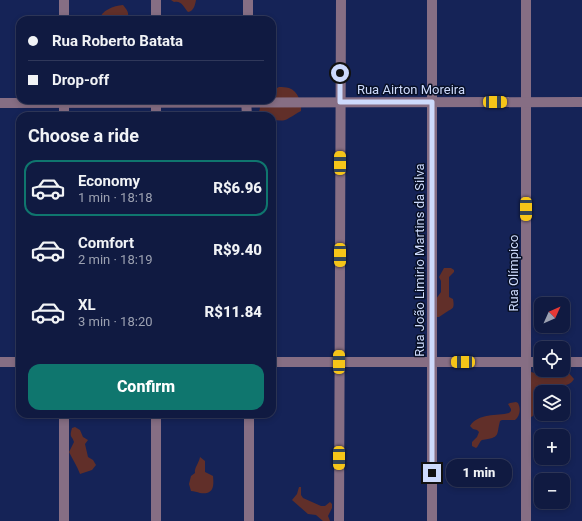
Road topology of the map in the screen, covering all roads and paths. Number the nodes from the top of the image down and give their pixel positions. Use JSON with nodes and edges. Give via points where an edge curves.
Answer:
{"nodes":[{"id":1,"x":64,"y":0,"type":"edge"},
{"id":2,"x":156,"y":0,"type":"edge"},
{"id":3,"x":248,"y":0,"type":"edge"},
{"id":4,"x":341,"y":0,"type":"edge"},
{"id":5,"x":432,"y":0,"type":"edge"},
{"id":6,"x":526,"y":0,"type":"edge"},
{"id":7,"x":64,"y":16,"type":"edge"},
{"id":8,"x":156,"y":16,"type":"edge"},
{"id":9,"x":248,"y":16,"type":"edge"},
{"id":10,"x":276,"y":101,"type":"edge"},
{"id":11,"x":16,"y":102,"type":"edge"},
{"id":12,"x":340,"y":102,"type":"junction"},
{"id":13,"x":432,"y":102,"type":"junction"},
{"id":14,"x":526,"y":102,"type":"junction"},
{"id":15,"x":582,"y":102,"type":"edge"},
{"id":16,"x":0,"y":103,"type":"edge"},
{"id":17,"x":0,"y":362,"type":"edge"},
{"id":18,"x":16,"y":362,"type":"edge"},
{"id":19,"x":276,"y":362,"type":"edge"},
{"id":20,"x":339,"y":362,"type":"junction"},
{"id":21,"x":432,"y":362,"type":"junction"},
{"id":22,"x":526,"y":362,"type":"junction"},
{"id":23,"x":534,"y":362,"type":"edge"},
{"id":24,"x":570,"y":362,"type":"edge"},
{"id":25,"x":582,"y":362,"type":"edge"},
{"id":26,"x":64,"y":418,"type":"edge"},
{"id":27,"x":156,"y":418,"type":"edge"},
{"id":28,"x":249,"y":418,"type":"edge"},
{"id":29,"x":64,"y":521,"type":"edge"},
{"id":30,"x":156,"y":521,"type":"edge"},
{"id":31,"x":250,"y":521,"type":"edge"},
{"id":32,"x":339,"y":521,"type":"edge"},
{"id":33,"x":432,"y":521,"type":"edge"},
{"id":34,"x":526,"y":521,"type":"edge"}],
"edges":[{"from":1,"to":7,"type":"street"},
{"from":2,"to":8,"type":"street"},
{"from":3,"to":9,"type":"street"},
{"from":4,"to":12,"type":"street"},
{"from":5,"to":13,"type":"street","name":"Rua João Limirio Martins da Silva"},
{"from":6,"to":14,"type":"street","name":"Rua Olímpico"},
{"from":10,"to":12,"type":"street","name":"Rua Airton Moreira"},
{"from":11,"to":16,"type":"street","name":"Rua Airton Moreira"},
{"from":12,"to":13,"type":"street","name":"Rua Airton Moreira"},
{"from":12,"to":20,"type":"street"},
{"from":13,"to":14,"type":"street","name":"Rua Airton Moreira"},
{"from":13,"to":21,"type":"street","name":"Rua João Limirio Martins da Silva"},
{"from":14,"to":15,"type":"street","name":"Rua Airton Moreira"},
{"from":14,"to":22,"type":"street","name":"Rua Olímpico"},
{"from":17,"to":18,"type":"street"},
{"from":19,"to":20,"type":"street"},
{"from":20,"to":21,"type":"street"},
{"from":20,"to":32,"type":"street"},
{"from":21,"to":22,"type":"street"},
{"from":21,"to":33,"type":"street","name":"Rua João Limirio Martins da Silva"},
{"from":22,"to":23,"type":"street"},
{"from":22,"to":34,"type":"street","name":"Rua Olímpico"},
{"from":24,"to":25,"type":"street"},
{"from":26,"to":29,"type":"street"},
{"from":27,"to":30,"type":"street"},
{"from":28,"to":31,"type":"street"}]}
